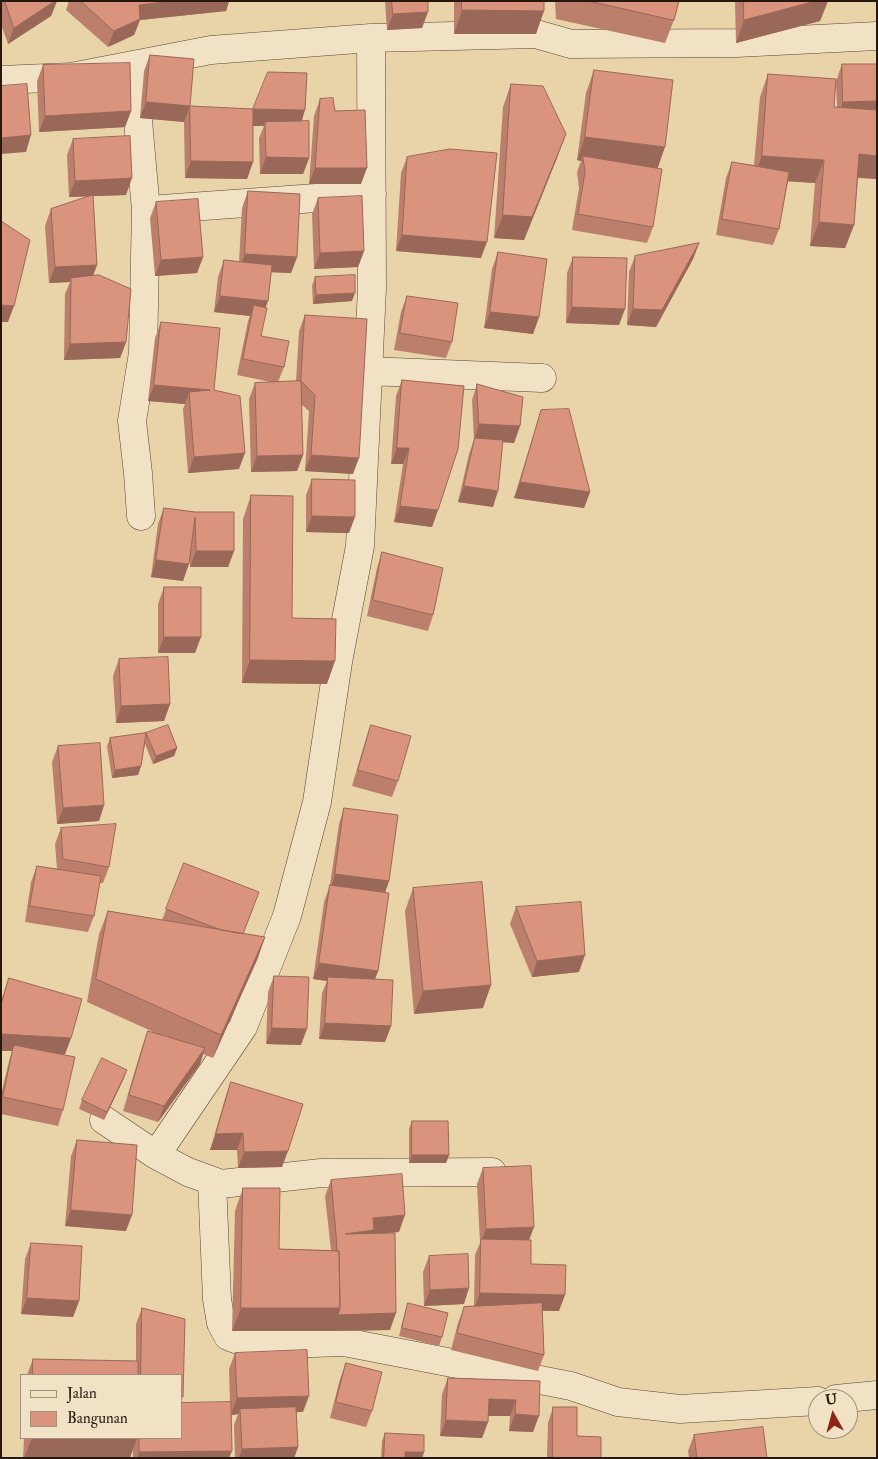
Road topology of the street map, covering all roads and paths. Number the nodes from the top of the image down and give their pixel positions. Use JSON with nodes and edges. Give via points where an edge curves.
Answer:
{"nodes":[{"id":1,"x":877,"y":36,"type":"edge"},
{"id":2,"x":371,"y":38,"type":"junction"},
{"id":3,"x":133,"y":65,"type":"junction"},
{"id":4,"x":1,"y":80,"type":"edge"},
{"id":5,"x":372,"y":194,"type":"junction"},
{"id":6,"x":146,"y":210,"type":"junction"},
{"id":7,"x":368,"y":371,"type":"junction"},
{"id":8,"x":542,"y":378,"type":"dead end"},
{"id":9,"x":141,"y":516,"type":"dead end"},
{"id":10,"x":104,"y":1120,"type":"edge"},
{"id":11,"x":156,"y":1155,"type":"junction"},
{"id":12,"x":492,"y":1172,"type":"edge"},
{"id":13,"x":212,"y":1181,"type":"junction"},
{"id":14,"x":877,"y":1395,"type":"edge"},
{"id":15,"x":858,"y":1397,"type":"edge"},
{"id":16,"x":808,"y":1402,"type":"edge"}],
"edges":[{"from":1,"to":2,"type":"street","via":[[736,43],[571,44],[536,34]]},
{"from":2,"to":3,"type":"street","via":[[211,50]]},
{"from":2,"to":5,"type":"street"},
{"from":3,"to":4,"type":"street","via":[[72,76]]},
{"from":3,"to":6,"type":"street"},
{"from":5,"to":6,"type":"street"},
{"from":5,"to":7,"type":"street"},
{"from":6,"to":9,"type":"street","via":[[143,352],[132,421]]},
{"from":7,"to":8,"type":"street"},
{"from":7,"to":11,"type":"street","via":[[360,546],[317,802],[287,916],[243,1027]]},
{"from":10,"to":11,"type":"street"},
{"from":11,"to":13,"type":"street"},
{"from":12,"to":13,"type":"street","via":[[321,1173],[220,1184]]},
{"from":13,"to":16,"type":"street","via":[[220,1323],[228,1336],[237,1340],[250,1344],[344,1342],[571,1386],[618,1402],[680,1409]]},
{"from":14,"to":15,"type":"street"}]}
